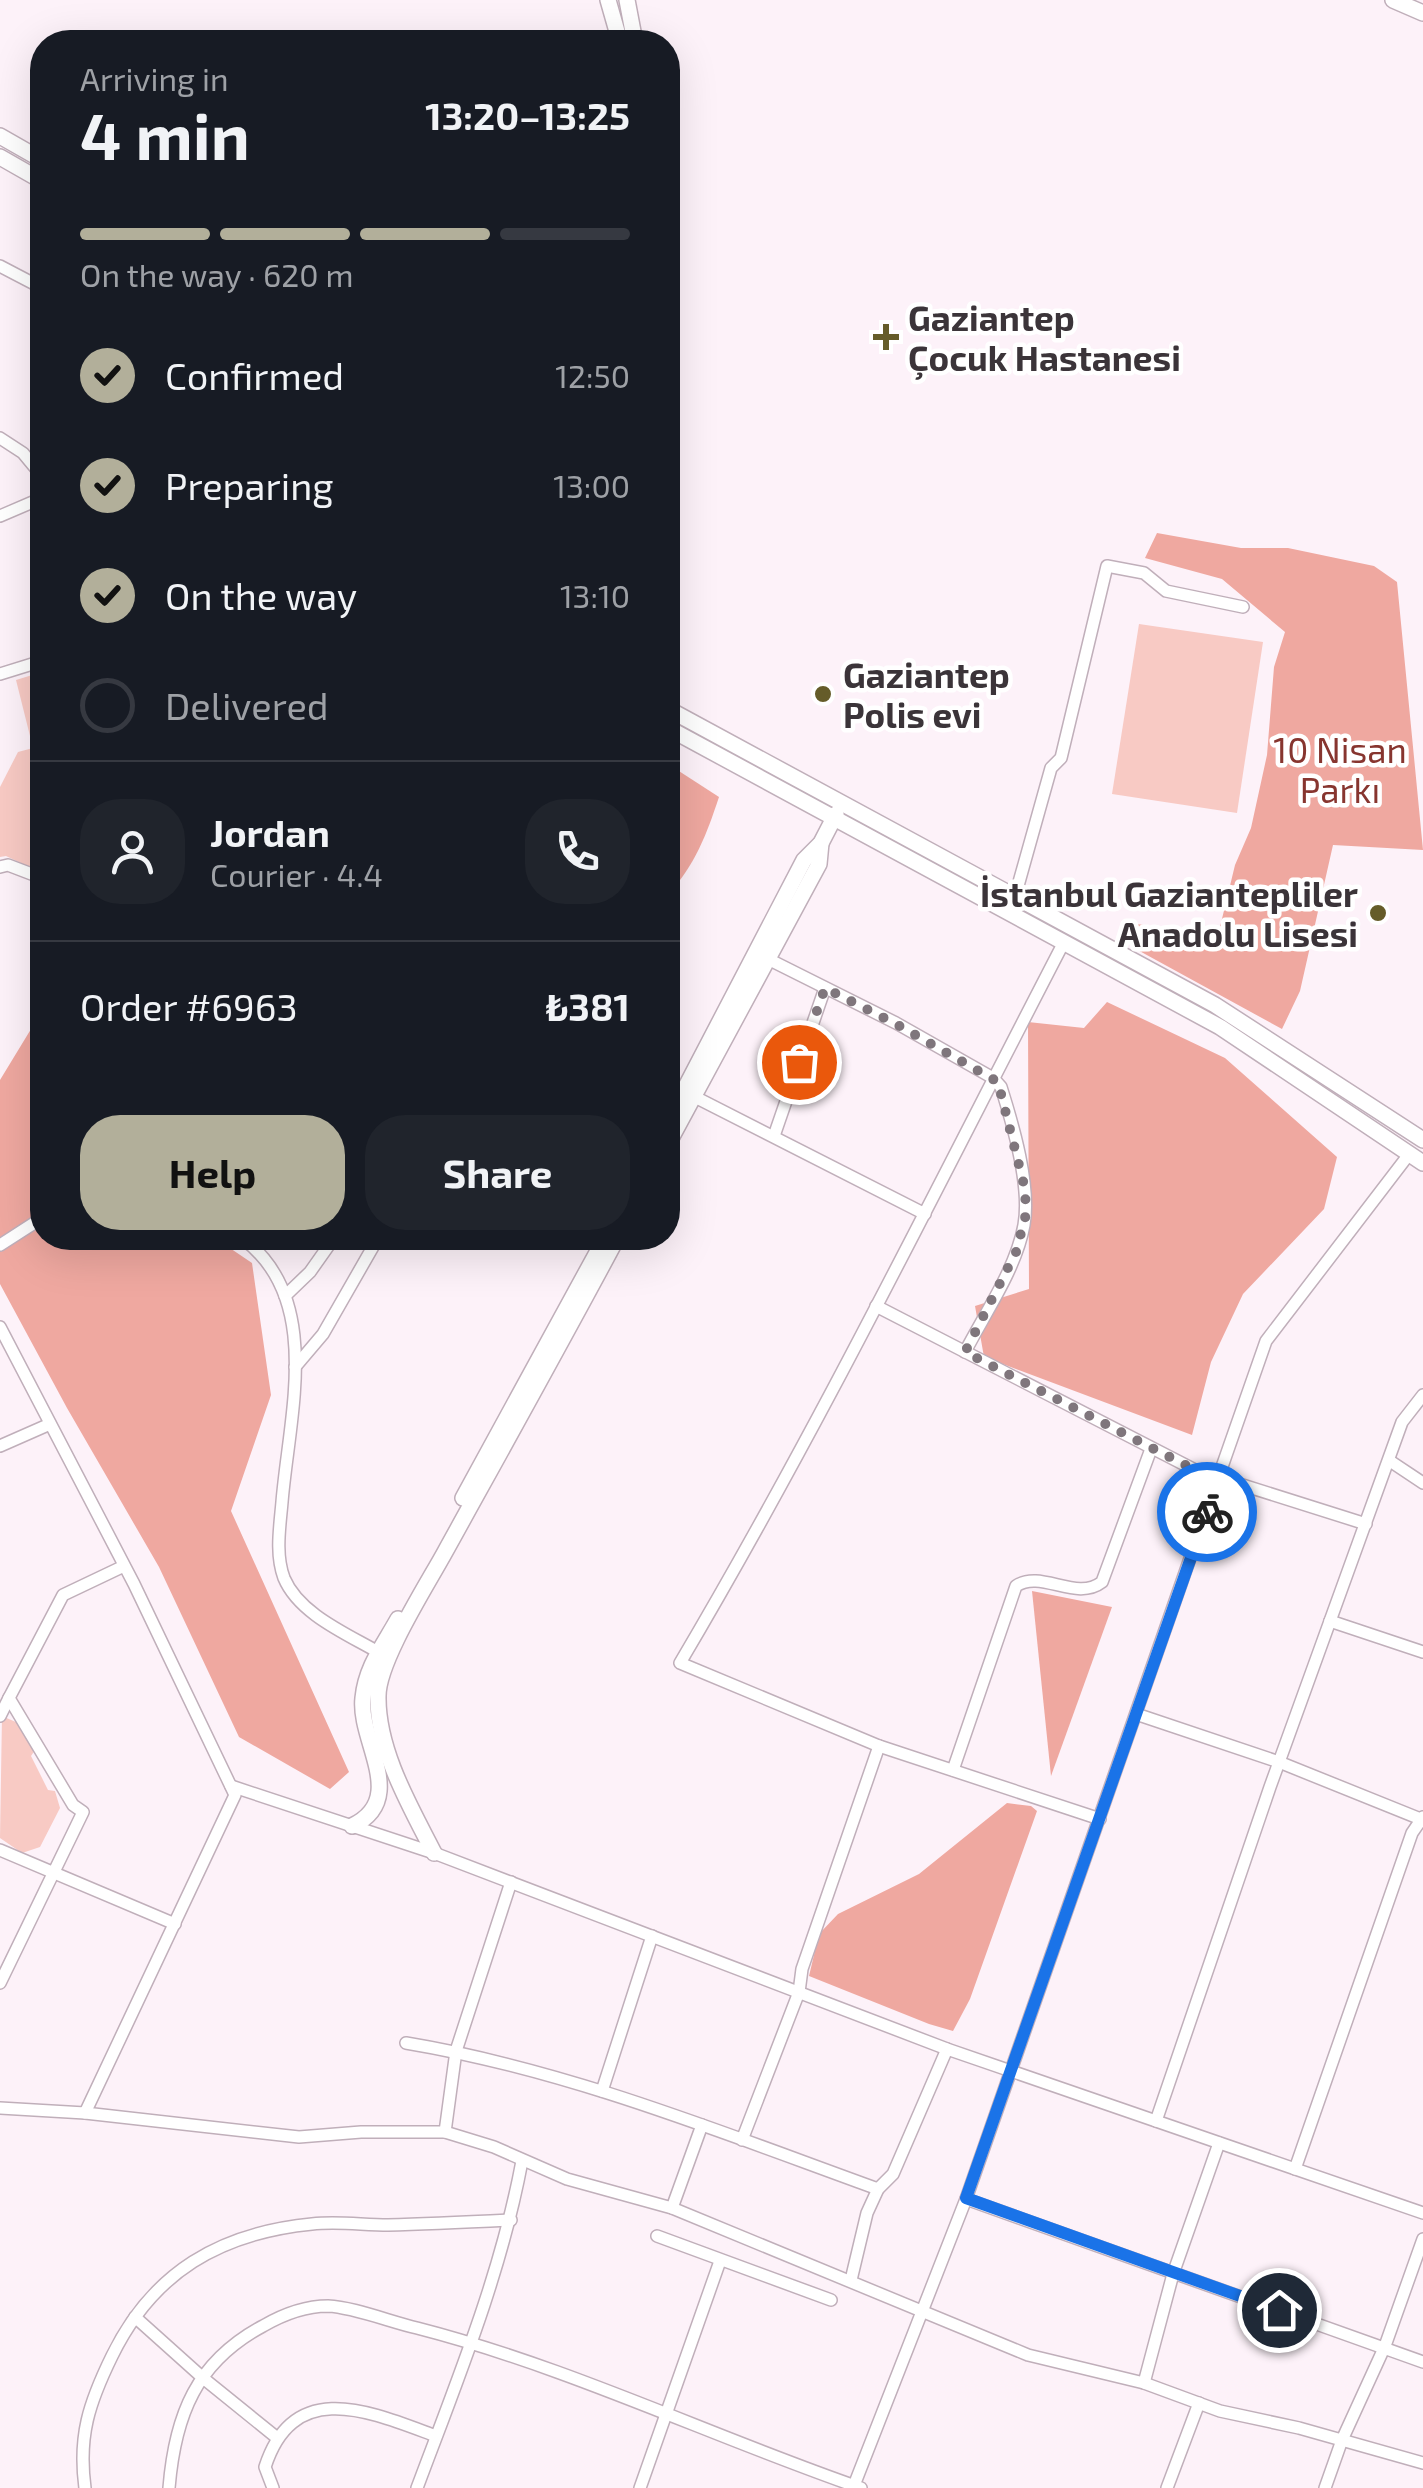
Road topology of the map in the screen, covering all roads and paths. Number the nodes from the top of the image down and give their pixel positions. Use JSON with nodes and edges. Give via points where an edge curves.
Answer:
{"nodes":[{"id":1,"x":608,"y":0,"type":"edge"},
{"id":2,"x":627,"y":0,"type":"edge"},
{"id":3,"x":1393,"y":0,"type":"edge"},
{"id":4,"x":1423,"y":13,"type":"edge"},
{"id":5,"x":617,"y":30,"type":"edge"},
{"id":6,"x":633,"y":30,"type":"edge"},
{"id":7,"x":0,"y":136,"type":"edge"},
{"id":8,"x":30,"y":153,"type":"edge"},
{"id":9,"x":0,"y":157,"type":"edge"},
{"id":10,"x":30,"y":174,"type":"edge"},
{"id":11,"x":0,"y":266,"type":"edge"},
{"id":12,"x":30,"y":282,"type":"edge"},
{"id":13,"x":0,"y":438,"type":"edge"},
{"id":14,"x":30,"y":461,"type":"edge"},
{"id":15,"x":30,"y":503,"type":"edge"},
{"id":16,"x":0,"y":516,"type":"edge"},
{"id":17,"x":1242,"y":607,"type":"dead end"},
{"id":18,"x":30,"y":665,"type":"edge"},
{"id":19,"x":0,"y":674,"type":"edge"},
{"id":20,"x":680,"y":715,"type":"edge"},
{"id":21,"x":680,"y":734,"type":"edge"},
{"id":22,"x":838,"y":812,"type":"junction"},
{"id":23,"x":821,"y":843,"type":"junction"},
{"id":24,"x":0,"y":867,"type":"edge"},
{"id":25,"x":30,"y":873,"type":"edge"},
{"id":26,"x":1011,"y":905,"type":"junction"},
{"id":27,"x":1064,"y":942,"type":"junction"},
{"id":28,"x":768,"y":959,"type":"junction"},
{"id":29,"x":825,"y":988,"type":"junction"},
{"id":30,"x":994,"y":1078,"type":"junction"},
{"id":31,"x":693,"y":1096,"type":"junction"},
{"id":32,"x":680,"y":1098,"type":"edge"},
{"id":33,"x":680,"y":1121,"type":"edge"},
{"id":34,"x":774,"y":1136,"type":"junction"},
{"id":35,"x":1423,"y":1140,"type":"edge"},
{"id":36,"x":1417,"y":1158,"type":"edge"},
{"id":37,"x":925,"y":1214,"type":"junction"},
{"id":38,"x":30,"y":1225,"type":"edge"},
{"id":39,"x":0,"y":1244,"type":"edge"},
{"id":40,"x":256,"y":1250,"type":"edge"},
{"id":41,"x":326,"y":1250,"type":"edge"},
{"id":42,"x":371,"y":1250,"type":"edge"},
{"id":43,"x":598,"y":1250,"type":"edge"},
{"id":44,"x":611,"y":1250,"type":"edge"},
{"id":45,"x":285,"y":1296,"type":"junction"},
{"id":46,"x":876,"y":1306,"type":"junction"},
{"id":47,"x":0,"y":1327,"type":"edge"},
{"id":48,"x":965,"y":1352,"type":"junction"},
{"id":49,"x":295,"y":1367,"type":"junction"},
{"id":50,"x":1423,"y":1395,"type":"edge"},
{"id":51,"x":50,"y":1424,"type":"junction"},
{"id":52,"x":0,"y":1446,"type":"edge"},
{"id":53,"x":1152,"y":1449,"type":"junction"},
{"id":54,"x":1390,"y":1461,"type":"junction"},
{"id":55,"x":1219,"y":1476,"type":"junction"},
{"id":56,"x":1423,"y":1483,"type":"edge"},
{"id":57,"x":1366,"y":1524,"type":"junction"},
{"id":58,"x":124,"y":1566,"type":"junction"},
{"id":59,"x":1330,"y":1621,"type":"junction"},
{"id":60,"x":378,"y":1652,"type":"junction"},
{"id":61,"x":1423,"y":1652,"type":"edge"},
{"id":62,"x":9,"y":1698,"type":"junction"},
{"id":63,"x":1136,"y":1714,"type":"junction"},
{"id":64,"x":0,"y":1716,"type":"edge"},
{"id":65,"x":878,"y":1746,"type":"junction"},
{"id":66,"x":1279,"y":1762,"type":"junction"},
{"id":67,"x":953,"y":1770,"type":"junction"},
{"id":68,"x":230,"y":1786,"type":"junction"},
{"id":69,"x":1422,"y":1818,"type":"edge"},
{"id":70,"x":1100,"y":1819,"type":"junction"},
{"id":71,"x":352,"y":1826,"type":"junction"},
{"id":72,"x":0,"y":1850,"type":"edge"},
{"id":73,"x":434,"y":1852,"type":"junction"},
{"id":74,"x":51,"y":1873,"type":"junction"},
{"id":75,"x":511,"y":1882,"type":"junction"},
{"id":76,"x":175,"y":1924,"type":"junction"},
{"id":77,"x":652,"y":1936,"type":"junction"},
{"id":78,"x":0,"y":1983,"type":"edge"},
{"id":79,"x":799,"y":1992,"type":"junction"},
{"id":80,"x":406,"y":2043,"type":"dead end"},
{"id":81,"x":947,"y":2049,"type":"junction"},
{"id":82,"x":456,"y":2052,"type":"junction"},
{"id":83,"x":1012,"y":2070,"type":"junction"},
{"id":84,"x":602,"y":2092,"type":"junction"},
{"id":85,"x":0,"y":2108,"type":"edge"},
{"id":86,"x":84,"y":2114,"type":"junction"},
{"id":87,"x":1156,"y":2121,"type":"junction"},
{"id":88,"x":702,"y":2125,"type":"junction"},
{"id":89,"x":445,"y":2132,"type":"junction"},
{"id":90,"x":742,"y":2140,"type":"junction"},
{"id":91,"x":1220,"y":2143,"type":"junction"},
{"id":92,"x":522,"y":2161,"type":"junction"},
{"id":93,"x":1294,"y":2169,"type":"junction"},
{"id":94,"x":878,"y":2189,"type":"junction"},
{"id":95,"x":966,"y":2198,"type":"junction"},
{"id":96,"x":672,"y":2208,"type":"junction"},
{"id":97,"x":1423,"y":2213,"type":"edge"},
{"id":98,"x":511,"y":2220,"type":"junction"},
{"id":99,"x":657,"y":2236,"type":"dead end"},
{"id":100,"x":1423,"y":2239,"type":"edge"},
{"id":101,"x":720,"y":2261,"type":"junction"},
{"id":102,"x":1173,"y":2274,"type":"junction"},
{"id":103,"x":851,"y":2280,"type":"junction"},
{"id":104,"x":831,"y":2300,"type":"dead end"},
{"id":105,"x":921,"y":2310,"type":"junction"},
{"id":106,"x":136,"y":2316,"type":"junction"},
{"id":107,"x":471,"y":2342,"type":"junction"},
{"id":108,"x":1385,"y":2346,"type":"junction"},
{"id":109,"x":1423,"y":2362,"type":"edge"},
{"id":110,"x":202,"y":2378,"type":"junction"},
{"id":111,"x":1144,"y":2383,"type":"junction"},
{"id":112,"x":1199,"y":2403,"type":"junction"},
{"id":113,"x":667,"y":2416,"type":"junction"},
{"id":114,"x":436,"y":2436,"type":"junction"},
{"id":115,"x":276,"y":2437,"type":"junction"},
{"id":116,"x":1342,"y":2440,"type":"junction"},
{"id":117,"x":1423,"y":2463,"type":"edge"},
{"id":118,"x":856,"y":2487,"type":"edge"},
{"id":119,"x":86,"y":2488,"type":"edge"},
{"id":120,"x":169,"y":2488,"type":"edge"},
{"id":121,"x":273,"y":2488,"type":"edge"},
{"id":122,"x":417,"y":2488,"type":"edge"},
{"id":123,"x":640,"y":2488,"type":"edge"},
{"id":124,"x":1167,"y":2488,"type":"edge"},
{"id":125,"x":1325,"y":2488,"type":"edge"}],
"edges":[{"from":1,"to":5,"type":"street"},
{"from":2,"to":6,"type":"street"},
{"from":3,"to":4,"type":"street"},
{"from":7,"to":8,"type":"street"},
{"from":9,"to":10,"type":"street"},
{"from":11,"to":12,"type":"street"},
{"from":13,"to":14,"type":"street"},
{"from":15,"to":16,"type":"street"},
{"from":17,"to":26,"type":"street","via":[[1166,591],[1144,573],[1107,566],[1061,758],[1051,768]]},
{"from":18,"to":19,"type":"street"},
{"from":20,"to":22,"type":"street"},
{"from":21,"to":22,"type":"street"},
{"from":22,"to":23,"type":"street"},
{"from":22,"to":26,"type":"street"},
{"from":23,"to":28,"type":"street","via":[[818,864]]},
{"from":23,"to":32,"type":"street","via":[[804,860]]},
{"from":24,"to":25,"type":"street"},
{"from":26,"to":27,"type":"street"},
{"from":26,"to":35,"type":"street","via":[[1241,1021]]},
{"from":27,"to":30,"type":"street"},
{"from":27,"to":36,"type":"street","via":[[1220,1027]]},
{"from":28,"to":29,"type":"street"},
{"from":28,"to":31,"type":"street"},
{"from":29,"to":30,"type":"street"},
{"from":29,"to":34,"type":"street"},
{"from":30,"to":37,"type":"street"},
{"from":30,"to":48,"type":"street","via":[[1026,1214],[1016,1252]]},
{"from":31,"to":33,"type":"street"},
{"from":31,"to":34,"type":"street"},
{"from":34,"to":37,"type":"street"},
{"from":36,"to":55,"type":"street","via":[[1266,1340]]},
{"from":37,"to":46,"type":"street"},
{"from":38,"to":39,"type":"street"},
{"from":40,"to":45,"type":"street"},
{"from":41,"to":45,"type":"street"},
{"from":42,"to":49,"type":"street","via":[[323,1334]]},
{"from":43,"to":60,"type":"street"},
{"from":44,"to":73,"type":"street","via":[[430,1580],[378,1692],[388,1748]]},
{"from":45,"to":49,"type":"street"},
{"from":46,"to":48,"type":"street"},
{"from":46,"to":65,"type":"street","via":[[680,1662]]},
{"from":47,"to":51,"type":"street"},
{"from":48,"to":53,"type":"street"},
{"from":49,"to":60,"type":"street","via":[[278,1543],[284,1578],[303,1604]]},
{"from":50,"to":54,"type":"street","via":[[1402,1422]]},
{"from":51,"to":52,"type":"street"},
{"from":51,"to":58,"type":"street"},
{"from":53,"to":55,"type":"street"},
{"from":53,"to":67,"type":"street","via":[[1102,1582],[1086,1590],[1027,1581],[1013,1590]]},
{"from":54,"to":56,"type":"street"},
{"from":54,"to":57,"type":"street"},
{"from":55,"to":57,"type":"street"},
{"from":55,"to":63,"type":"street"},
{"from":57,"to":59,"type":"street"},
{"from":58,"to":62,"type":"street","via":[[63,1595]]},
{"from":58,"to":68,"type":"street"},
{"from":59,"to":61,"type":"street"},
{"from":59,"to":66,"type":"street"},
{"from":60,"to":71,"type":"street","via":[[362,1703],[380,1779],[375,1808]]},
{"from":62,"to":64,"type":"street"},
{"from":62,"to":74,"type":"street","via":[[72,1805],[83,1812]]},
{"from":63,"to":66,"type":"street"},
{"from":63,"to":70,"type":"street"},
{"from":65,"to":67,"type":"street"},
{"from":65,"to":79,"type":"street"},
{"from":66,"to":69,"type":"street"},
{"from":66,"to":87,"type":"street"},
{"from":67,"to":70,"type":"street"},
{"from":68,"to":71,"type":"street"},
{"from":68,"to":76,"type":"street","via":[[235,1795]]},
{"from":69,"to":93,"type":"street"},
{"from":70,"to":83,"type":"street"},
{"from":71,"to":73,"type":"street"},
{"from":72,"to":74,"type":"street"},
{"from":73,"to":75,"type":"street"},
{"from":74,"to":76,"type":"street"},
{"from":74,"to":78,"type":"street"},
{"from":75,"to":77,"type":"street"},
{"from":75,"to":82,"type":"street"},
{"from":76,"to":86,"type":"street"},
{"from":77,"to":79,"type":"street"},
{"from":77,"to":84,"type":"street"},
{"from":79,"to":81,"type":"street"},
{"from":79,"to":90,"type":"street"},
{"from":80,"to":82,"type":"street"},
{"from":81,"to":83,"type":"street"},
{"from":81,"to":94,"type":"street","via":[[894,2174]]},
{"from":82,"to":84,"type":"street"},
{"from":82,"to":89,"type":"street"},
{"from":83,"to":87,"type":"street"},
{"from":83,"to":95,"type":"street"},
{"from":84,"to":88,"type":"street"},
{"from":85,"to":86,"type":"street"},
{"from":86,"to":89,"type":"street","via":[[299,2137]]},
{"from":87,"to":91,"type":"street"},
{"from":88,"to":90,"type":"street"},
{"from":88,"to":96,"type":"street"},
{"from":89,"to":92,"type":"street"},
{"from":90,"to":94,"type":"street"},
{"from":91,"to":93,"type":"street"},
{"from":91,"to":102,"type":"street"},
{"from":92,"to":96,"type":"street"},
{"from":92,"to":98,"type":"street"},
{"from":93,"to":97,"type":"street"},
{"from":94,"to":103,"type":"street"},
{"from":95,"to":102,"type":"street"},
{"from":95,"to":105,"type":"street"},
{"from":96,"to":103,"type":"street"},
{"from":98,"to":106,"type":"street","via":[[314,2224],[252,2234],[192,2261],[150,2294]]},
{"from":98,"to":107,"type":"street"},
{"from":99,"to":101,"type":"street"},
{"from":100,"to":108,"type":"street"},
{"from":101,"to":104,"type":"street"},
{"from":101,"to":113,"type":"street"},
{"from":102,"to":108,"type":"street"},
{"from":102,"to":111,"type":"street"},
{"from":103,"to":105,"type":"street"},
{"from":105,"to":111,"type":"street","via":[[1028,2355]]},
{"from":105,"to":118,"type":"street"},
{"from":106,"to":110,"type":"street"},
{"from":106,"to":119,"type":"street","via":[[90,2401],[81,2455]]},
{"from":107,"to":110,"type":"street","via":[[329,2306],[286,2314],[248,2334],[217,2356]]},
{"from":107,"to":113,"type":"street"},
{"from":107,"to":114,"type":"street"},
{"from":108,"to":109,"type":"street"},
{"from":108,"to":116,"type":"street"},
{"from":110,"to":115,"type":"street"},
{"from":110,"to":120,"type":"street","via":[[174,2441]]},
{"from":111,"to":112,"type":"street"},
{"from":112,"to":116,"type":"street"},
{"from":112,"to":124,"type":"street"},
{"from":113,"to":118,"type":"street"},
{"from":113,"to":123,"type":"street"},
{"from":114,"to":115,"type":"street","via":[[376,2414],[330,2408],[296,2418]]},
{"from":114,"to":122,"type":"street"},
{"from":115,"to":121,"type":"street","via":[[266,2468]]},
{"from":116,"to":117,"type":"street"},
{"from":116,"to":125,"type":"street"}]}
